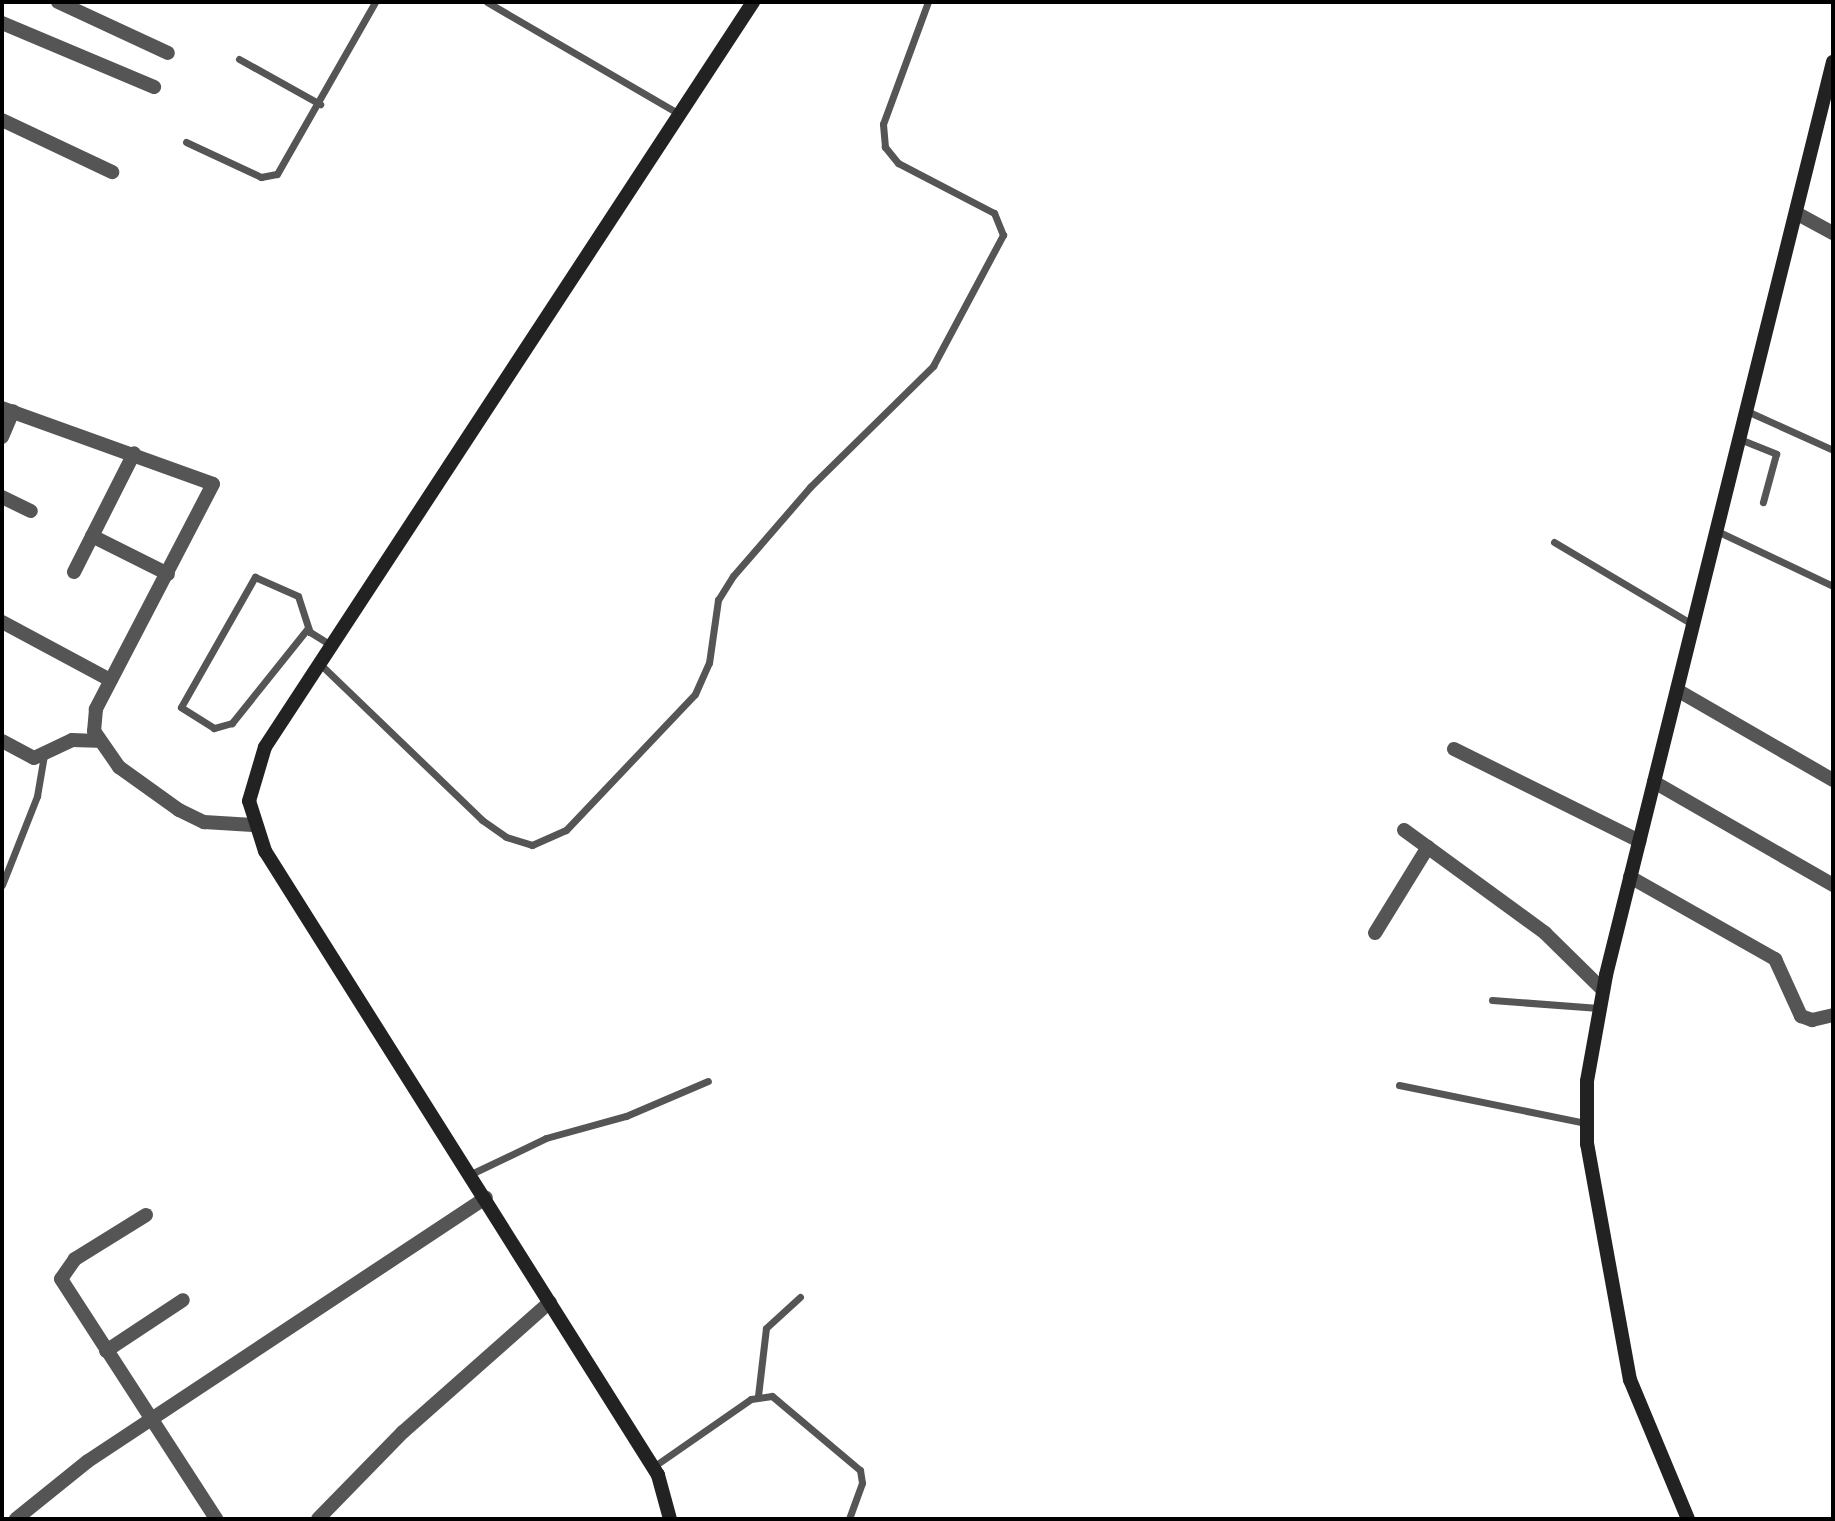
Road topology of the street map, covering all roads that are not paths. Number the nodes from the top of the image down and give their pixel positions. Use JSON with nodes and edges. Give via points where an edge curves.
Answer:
{"nodes":[{"id":1,"x":58,"y":2,"type":"edge"},
{"id":2,"x":373,"y":2,"type":"edge"},
{"id":3,"x":487,"y":2,"type":"edge"},
{"id":4,"x":753,"y":2,"type":"edge"},
{"id":5,"x":928,"y":2,"type":"edge"},
{"id":6,"x":2,"y":23,"type":"edge"},
{"id":7,"x":167,"y":53,"type":"dead end"},
{"id":8,"x":239,"y":59,"type":"dead end"},
{"id":9,"x":1833,"y":68,"type":"edge"},
{"id":10,"x":153,"y":87,"type":"dead end"},
{"id":11,"x":320,"y":104,"type":"junction"},
{"id":12,"x":681,"y":116,"type":"junction"},
{"id":13,"x":2,"y":120,"type":"edge"},
{"id":14,"x":186,"y":142,"type":"dead end"},
{"id":15,"x":112,"y":172,"type":"dead end"},
{"id":16,"x":1796,"y":213,"type":"junction"},
{"id":17,"x":1833,"y":233,"type":"edge"},
{"id":18,"x":7,"y":410,"type":"edge"},
{"id":19,"x":1754,"y":414,"type":"junction"},
{"id":20,"x":2,"y":438,"type":"edge"},
{"id":21,"x":1747,"y":442,"type":"junction"},
{"id":22,"x":1833,"y":450,"type":"edge"},
{"id":23,"x":134,"y":453,"type":"junction"},
{"id":24,"x":2,"y":497,"type":"edge"},
{"id":25,"x":1763,"y":502,"type":"dead end"},
{"id":26,"x":31,"y":511,"type":"dead end"},
{"id":27,"x":1716,"y":531,"type":"junction"},
{"id":28,"x":92,"y":536,"type":"junction"},
{"id":29,"x":1554,"y":542,"type":"dead end"},
{"id":30,"x":74,"y":572,"type":"dead end"},
{"id":31,"x":169,"y":574,"type":"junction"},
{"id":32,"x":1833,"y":586,"type":"edge"},
{"id":33,"x":2,"y":622,"type":"edge"},
{"id":34,"x":1693,"y":624,"type":"junction"},
{"id":35,"x":308,"y":628,"type":"junction"},
{"id":36,"x":331,"y":646,"type":"junction"},
{"id":37,"x":320,"y":663,"type":"junction"},
{"id":38,"x":110,"y":680,"type":"junction"},
{"id":39,"x":1677,"y":690,"type":"junction"},
{"id":40,"x":2,"y":741,"type":"edge"},
{"id":41,"x":97,"y":741,"type":"junction"},
{"id":42,"x":1454,"y":750,"type":"dead end"},
{"id":43,"x":44,"y":755,"type":"junction"},
{"id":44,"x":1833,"y":780,"type":"edge"},
{"id":45,"x":1654,"y":782,"type":"junction"},
{"id":46,"x":253,"y":825,"type":"junction"},
{"id":47,"x":1404,"y":830,"type":"dead end"},
{"id":48,"x":1639,"y":841,"type":"junction"},
{"id":49,"x":1429,"y":847,"type":"junction"},
{"id":50,"x":1630,"y":877,"type":"junction"},
{"id":51,"x":2,"y":885,"type":"edge"},
{"id":52,"x":1833,"y":885,"type":"edge"},
{"id":53,"x":1375,"y":933,"type":"dead end"},
{"id":54,"x":1603,"y":989,"type":"junction"},
{"id":55,"x":1492,"y":1000,"type":"dead end"},
{"id":56,"x":1599,"y":1008,"type":"junction"},
{"id":57,"x":1833,"y":1015,"type":"edge"},
{"id":58,"x":708,"y":1081,"type":"dead end"},
{"id":59,"x":1399,"y":1085,"type":"dead end"},
{"id":60,"x":1586,"y":1123,"type":"junction"},
{"id":61,"x":471,"y":1174,"type":"junction"},
{"id":62,"x":486,"y":1198,"type":"junction"},
{"id":63,"x":146,"y":1215,"type":"dead end"},
{"id":64,"x":800,"y":1297,"type":"dead end"},
{"id":65,"x":183,"y":1300,"type":"dead end"},
{"id":66,"x":550,"y":1302,"type":"junction"},
{"id":67,"x":106,"y":1351,"type":"junction"},
{"id":68,"x":758,"y":1396,"type":"junction"},
{"id":69,"x":150,"y":1420,"type":"junction"},
{"id":70,"x":653,"y":1467,"type":"junction"},
{"id":71,"x":16,"y":1519,"type":"edge"},
{"id":72,"x":216,"y":1519,"type":"edge"},
{"id":73,"x":318,"y":1519,"type":"edge"},
{"id":74,"x":670,"y":1519,"type":"edge"},
{"id":75,"x":849,"y":1519,"type":"edge"},
{"id":76,"x":1688,"y":1519,"type":"edge"}],
"edges":[{"from":1,"to":7,"type":"street"},
{"from":2,"to":11,"type":"lane"},
{"from":3,"to":12,"type":"lane"},
{"from":4,"to":12,"type":"street"},
{"from":5,"to":37,"type":"lane","via":[[883,124],[885,147],[898,163],[994,213],[1003,235],[933,366],[810,487],[733,576],[718,600],[709,663],[695,694],[566,830],[532,845],[506,837],[482,820]]},
{"from":6,"to":10,"type":"street"},
{"from":8,"to":11,"type":"lane"},
{"from":9,"to":16,"type":"street"},
{"from":11,"to":14,"type":"lane","via":[[284,167],[269,177]]},
{"from":12,"to":36,"type":"street"},
{"from":13,"to":15,"type":"street"},
{"from":16,"to":17,"type":"street"},
{"from":16,"to":19,"type":"street"},
{"from":18,"to":20,"type":"street"},
{"from":18,"to":23,"type":"street"},
{"from":19,"to":21,"type":"street"},
{"from":19,"to":22,"type":"lane"},
{"from":21,"to":25,"type":"lane","via":[[1762,446],[1778,459]]},
{"from":21,"to":27,"type":"street"},
{"from":23,"to":28,"type":"street"},
{"from":23,"to":31,"type":"street","via":[[206,478],[214,489]]},
{"from":24,"to":26,"type":"street"},
{"from":27,"to":32,"type":"lane"},
{"from":27,"to":34,"type":"street"},
{"from":28,"to":30,"type":"street"},
{"from":28,"to":31,"type":"street"},
{"from":29,"to":34,"type":"lane"},
{"from":31,"to":38,"type":"street"},
{"from":33,"to":38,"type":"street"},
{"from":34,"to":39,"type":"street"},
{"from":35,"to":35,"type":"lane","via":[[303,601],[256,577],[181,707],[214,728],[232,723]]},
{"from":35,"to":36,"type":"lane"},
{"from":36,"to":37,"type":"street"},
{"from":37,"to":46,"type":"street","via":[[252,776]]},
{"from":38,"to":41,"type":"street","via":[[93,721]]},
{"from":39,"to":44,"type":"street"},
{"from":39,"to":45,"type":"street"},
{"from":40,"to":43,"type":"street","via":[[30,757]]},
{"from":41,"to":43,"type":"street","via":[[72,740]]},
{"from":41,"to":46,"type":"street","via":[[119,767],[179,810],[204,822]]},
{"from":42,"to":48,"type":"street"},
{"from":43,"to":51,"type":"lane","via":[[37,796]]},
{"from":45,"to":48,"type":"street"},
{"from":45,"to":52,"type":"street"},
{"from":46,"to":61,"type":"street"},
{"from":47,"to":49,"type":"street"},
{"from":48,"to":50,"type":"street"},
{"from":49,"to":53,"type":"street"},
{"from":49,"to":54,"type":"street","via":[[1554,940]]},
{"from":50,"to":54,"type":"street"},
{"from":50,"to":57,"type":"street","via":[[1775,959],[1801,1016]]},
{"from":54,"to":56,"type":"street"},
{"from":55,"to":56,"type":"lane"},
{"from":56,"to":60,"type":"street"},
{"from":58,"to":61,"type":"lane","via":[[626,1116],[546,1138]]},
{"from":59,"to":60,"type":"lane"},
{"from":60,"to":76,"type":"street","via":[[1637,1409]]},
{"from":61,"to":62,"type":"street"},
{"from":62,"to":66,"type":"street"},
{"from":62,"to":69,"type":"street"},
{"from":63,"to":67,"type":"street","via":[[62,1272],[64,1287]]},
{"from":64,"to":68,"type":"lane","via":[[766,1328]]},
{"from":65,"to":67,"type":"street"},
{"from":66,"to":70,"type":"street"},
{"from":66,"to":73,"type":"street","via":[[412,1424]]},
{"from":67,"to":69,"type":"street"},
{"from":68,"to":70,"type":"lane"},
{"from":68,"to":75,"type":"lane","via":[[780,1399],[856,1464],[862,1483]]},
{"from":69,"to":71,"type":"street"},
{"from":69,"to":72,"type":"street"},
{"from":70,"to":74,"type":"street"}]}
